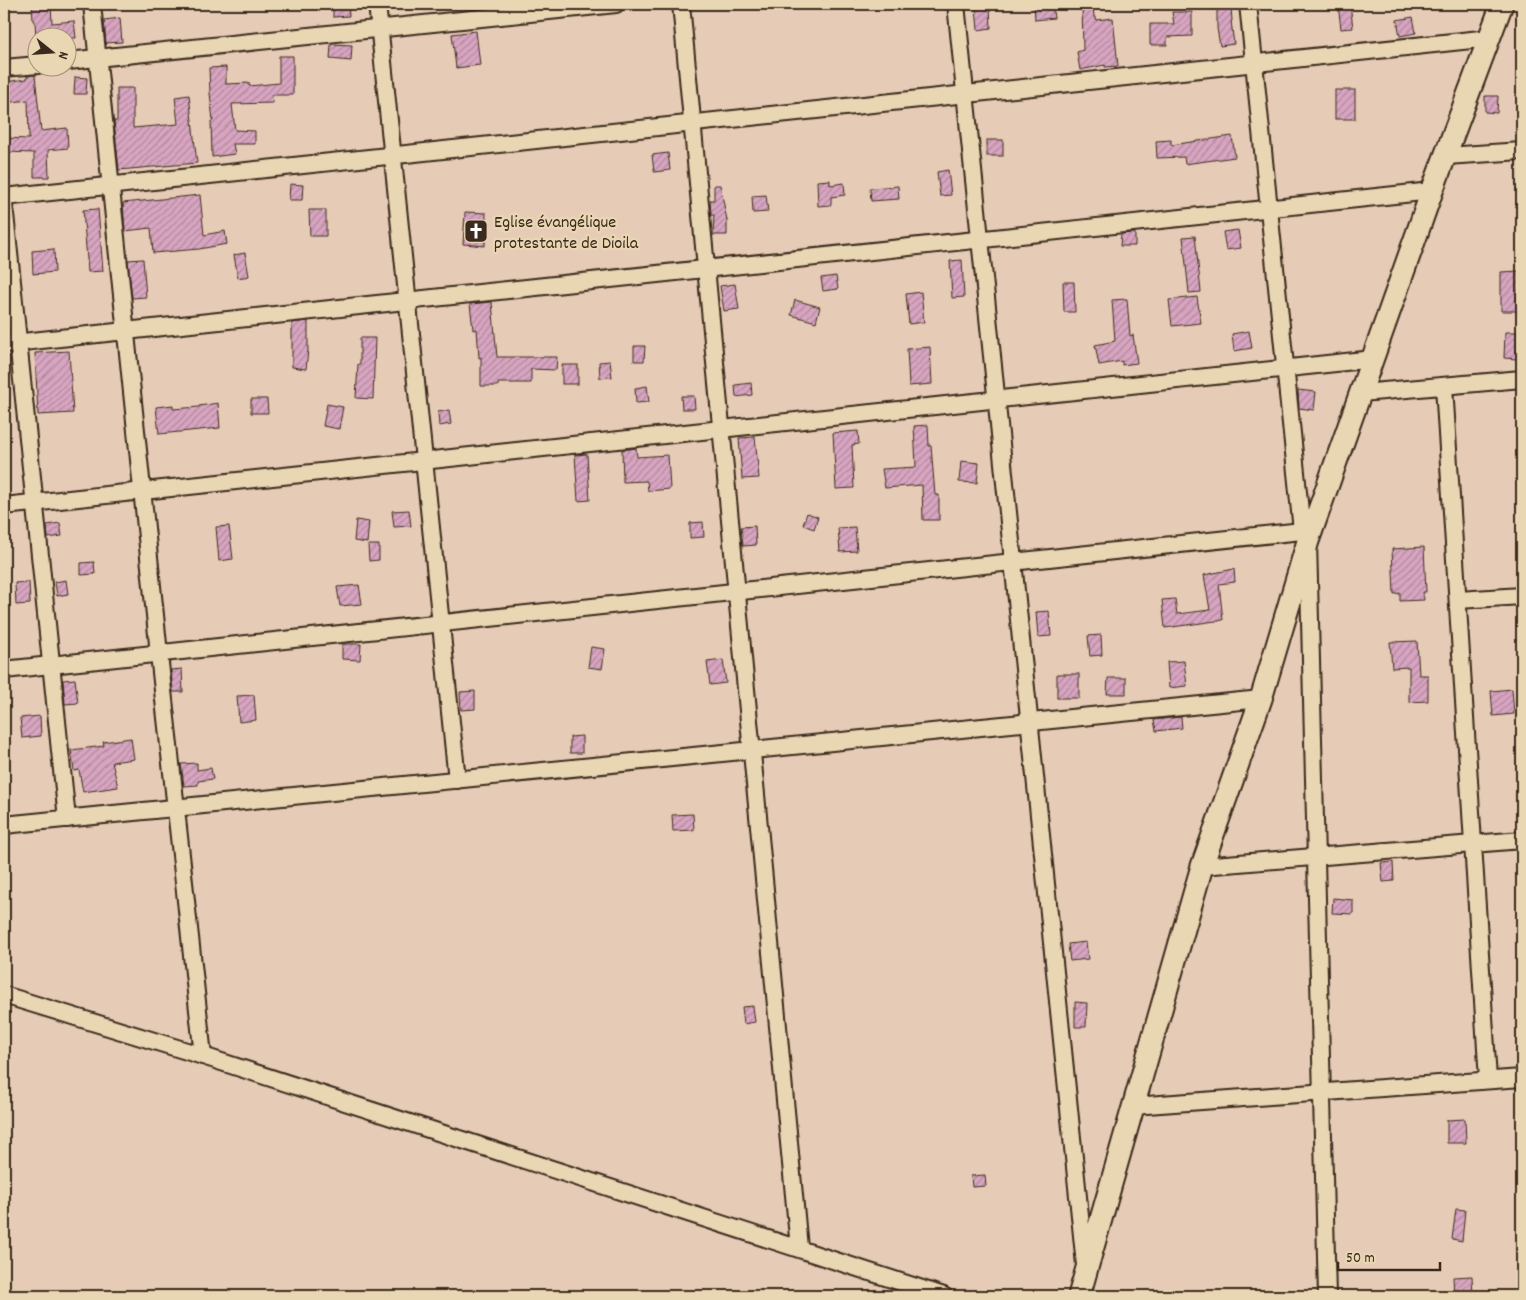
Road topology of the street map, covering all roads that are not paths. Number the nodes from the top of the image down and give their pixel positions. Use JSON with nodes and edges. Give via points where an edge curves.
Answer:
{"nodes":[{"id":1,"x":92,"y":4,"type":"edge"},
{"id":2,"x":377,"y":4,"type":"edge"},
{"id":3,"x":616,"y":4,"type":"edge"},
{"id":4,"x":681,"y":4,"type":"edge"},
{"id":5,"x":956,"y":4,"type":"edge"},
{"id":6,"x":1248,"y":4,"type":"edge"},
{"id":7,"x":1502,"y":4,"type":"edge"},
{"id":8,"x":379,"y":29,"type":"junction"},
{"id":9,"x":1490,"y":38,"type":"junction"},
{"id":10,"x":98,"y":58,"type":"junction"},
{"id":11,"x":78,"y":61,"type":"edge"},
{"id":12,"x":1254,"y":63,"type":"junction"},
{"id":13,"x":28,"y":66,"type":"edge"},
{"id":14,"x":4,"y":68,"type":"edge"},
{"id":15,"x":965,"y":94,"type":"junction"},
{"id":16,"x":692,"y":123,"type":"junction"},
{"id":17,"x":1522,"y":151,"type":"edge"},
{"id":18,"x":392,"y":156,"type":"junction"},
{"id":19,"x":1446,"y":156,"type":"junction"},
{"id":20,"x":111,"y":186,"type":"junction"},
{"id":21,"x":1432,"y":191,"type":"junction"},
{"id":22,"x":4,"y":197,"type":"edge"},
{"id":23,"x":4,"y":204,"type":"edge"},
{"id":24,"x":1269,"y":208,"type":"junction"},
{"id":25,"x":980,"y":239,"type":"junction"},
{"id":26,"x":706,"y":269,"type":"junction"},
{"id":27,"x":407,"y":301,"type":"junction"},
{"id":28,"x":126,"y":331,"type":"junction"},
{"id":29,"x":11,"y":344,"type":"edge"},
{"id":30,"x":1373,"y":359,"type":"junction"},
{"id":31,"x":1285,"y":368,"type":"junction"},
{"id":32,"x":1522,"y":379,"type":"edge"},
{"id":33,"x":1444,"y":386,"type":"junction"},
{"id":34,"x":1361,"y":393,"type":"junction"},
{"id":35,"x":996,"y":399,"type":"junction"},
{"id":36,"x":721,"y":429,"type":"junction"},
{"id":37,"x":424,"y":461,"type":"junction"},
{"id":38,"x":142,"y":491,"type":"junction"},
{"id":39,"x":34,"y":503,"type":"junction"},
{"id":40,"x":4,"y":506,"type":"edge"},
{"id":41,"x":1305,"y":536,"type":"junction"},
{"id":42,"x":1013,"y":562,"type":"junction"},
{"id":43,"x":736,"y":592,"type":"junction"},
{"id":44,"x":1522,"y":596,"type":"edge"},
{"id":45,"x":1458,"y":600,"type":"junction"},
{"id":46,"x":441,"y":624,"type":"junction"},
{"id":47,"x":159,"y":654,"type":"junction"},
{"id":48,"x":51,"y":666,"type":"junction"},
{"id":49,"x":4,"y":670,"type":"edge"},
{"id":50,"x":1261,"y":700,"type":"junction"},
{"id":51,"x":1029,"y":723,"type":"junction"},
{"id":52,"x":752,"y":750,"type":"junction"},
{"id":53,"x":457,"y":780,"type":"junction"},
{"id":54,"x":176,"y":808,"type":"junction"},
{"id":55,"x":67,"y":819,"type":"junction"},
{"id":56,"x":4,"y":825,"type":"edge"},
{"id":57,"x":1522,"y":840,"type":"edge"},
{"id":58,"x":1474,"y":844,"type":"junction"},
{"id":59,"x":1316,"y":856,"type":"junction"},
{"id":60,"x":1202,"y":866,"type":"junction"},
{"id":61,"x":4,"y":995,"type":"edge"},
{"id":62,"x":203,"y":1056,"type":"junction"},
{"id":63,"x":1522,"y":1078,"type":"edge"},
{"id":64,"x":1488,"y":1080,"type":"junction"},
{"id":65,"x":1322,"y":1092,"type":"junction"},
{"id":66,"x":1133,"y":1106,"type":"junction"},
{"id":67,"x":799,"y":1248,"type":"junction"},
{"id":68,"x":1086,"y":1274,"type":"junction"},
{"id":69,"x":944,"y":1296,"type":"edge"},
{"id":70,"x":1079,"y":1296,"type":"edge"},
{"id":71,"x":1327,"y":1296,"type":"edge"}],
"edges":[{"from":1,"to":10,"type":"street"},
{"from":2,"to":8,"type":"street"},
{"from":3,"to":8,"type":"street"},
{"from":4,"to":16,"type":"street"},
{"from":5,"to":15,"type":"street"},
{"from":6,"to":12,"type":"street"},
{"from":7,"to":9,"type":"street"},
{"from":8,"to":10,"type":"street"},
{"from":8,"to":18,"type":"street"},
{"from":9,"to":12,"type":"street"},
{"from":9,"to":19,"type":"street"},
{"from":10,"to":11,"type":"street"},
{"from":10,"to":20,"type":"street"},
{"from":12,"to":15,"type":"street"},
{"from":12,"to":24,"type":"street"},
{"from":13,"to":14,"type":"street"},
{"from":15,"to":16,"type":"street"},
{"from":15,"to":25,"type":"street"},
{"from":16,"to":18,"type":"street"},
{"from":16,"to":26,"type":"street"},
{"from":17,"to":19,"type":"street"},
{"from":18,"to":20,"type":"street"},
{"from":18,"to":27,"type":"street"},
{"from":19,"to":21,"type":"street"},
{"from":20,"to":22,"type":"street"},
{"from":20,"to":28,"type":"street"},
{"from":21,"to":24,"type":"street"},
{"from":21,"to":30,"type":"street"},
{"from":23,"to":29,"type":"street"},
{"from":24,"to":25,"type":"street"},
{"from":24,"to":31,"type":"street"},
{"from":25,"to":26,"type":"street"},
{"from":25,"to":35,"type":"street"},
{"from":26,"to":27,"type":"street"},
{"from":26,"to":36,"type":"street"},
{"from":27,"to":28,"type":"street"},
{"from":27,"to":37,"type":"street"},
{"from":28,"to":29,"type":"street"},
{"from":28,"to":38,"type":"street"},
{"from":29,"to":39,"type":"street"},
{"from":30,"to":31,"type":"street"},
{"from":30,"to":34,"type":"street"},
{"from":31,"to":35,"type":"street"},
{"from":31,"to":41,"type":"street"},
{"from":32,"to":33,"type":"street"},
{"from":33,"to":34,"type":"street"},
{"from":33,"to":45,"type":"street"},
{"from":34,"to":41,"type":"street"},
{"from":35,"to":36,"type":"street"},
{"from":35,"to":42,"type":"street"},
{"from":36,"to":37,"type":"street"},
{"from":36,"to":43,"type":"street"},
{"from":37,"to":38,"type":"street"},
{"from":37,"to":46,"type":"street"},
{"from":38,"to":39,"type":"street"},
{"from":38,"to":47,"type":"street"},
{"from":39,"to":40,"type":"street"},
{"from":39,"to":48,"type":"street"},
{"from":41,"to":42,"type":"street"},
{"from":41,"to":50,"type":"street"},
{"from":41,"to":59,"type":"street"},
{"from":42,"to":43,"type":"street"},
{"from":42,"to":51,"type":"street"},
{"from":43,"to":46,"type":"street"},
{"from":43,"to":52,"type":"street"},
{"from":44,"to":45,"type":"street"},
{"from":45,"to":58,"type":"street"},
{"from":46,"to":47,"type":"street"},
{"from":46,"to":53,"type":"street"},
{"from":47,"to":48,"type":"street"},
{"from":47,"to":54,"type":"street"},
{"from":48,"to":49,"type":"street"},
{"from":48,"to":55,"type":"street"},
{"from":50,"to":51,"type":"street"},
{"from":50,"to":60,"type":"street"},
{"from":51,"to":52,"type":"street"},
{"from":51,"to":68,"type":"street"},
{"from":52,"to":53,"type":"street"},
{"from":52,"to":67,"type":"street"},
{"from":53,"to":54,"type":"street"},
{"from":54,"to":55,"type":"street"},
{"from":54,"to":62,"type":"street"},
{"from":55,"to":56,"type":"street"},
{"from":57,"to":58,"type":"street"},
{"from":58,"to":59,"type":"street"},
{"from":58,"to":64,"type":"street"},
{"from":59,"to":60,"type":"street"},
{"from":59,"to":65,"type":"street"},
{"from":60,"to":66,"type":"street"},
{"from":61,"to":62,"type":"street"},
{"from":62,"to":67,"type":"street"},
{"from":63,"to":64,"type":"street"},
{"from":64,"to":65,"type":"street"},
{"from":65,"to":66,"type":"street"},
{"from":65,"to":71,"type":"street"},
{"from":66,"to":68,"type":"street"},
{"from":67,"to":69,"type":"street"},
{"from":68,"to":70,"type":"street"}]}
